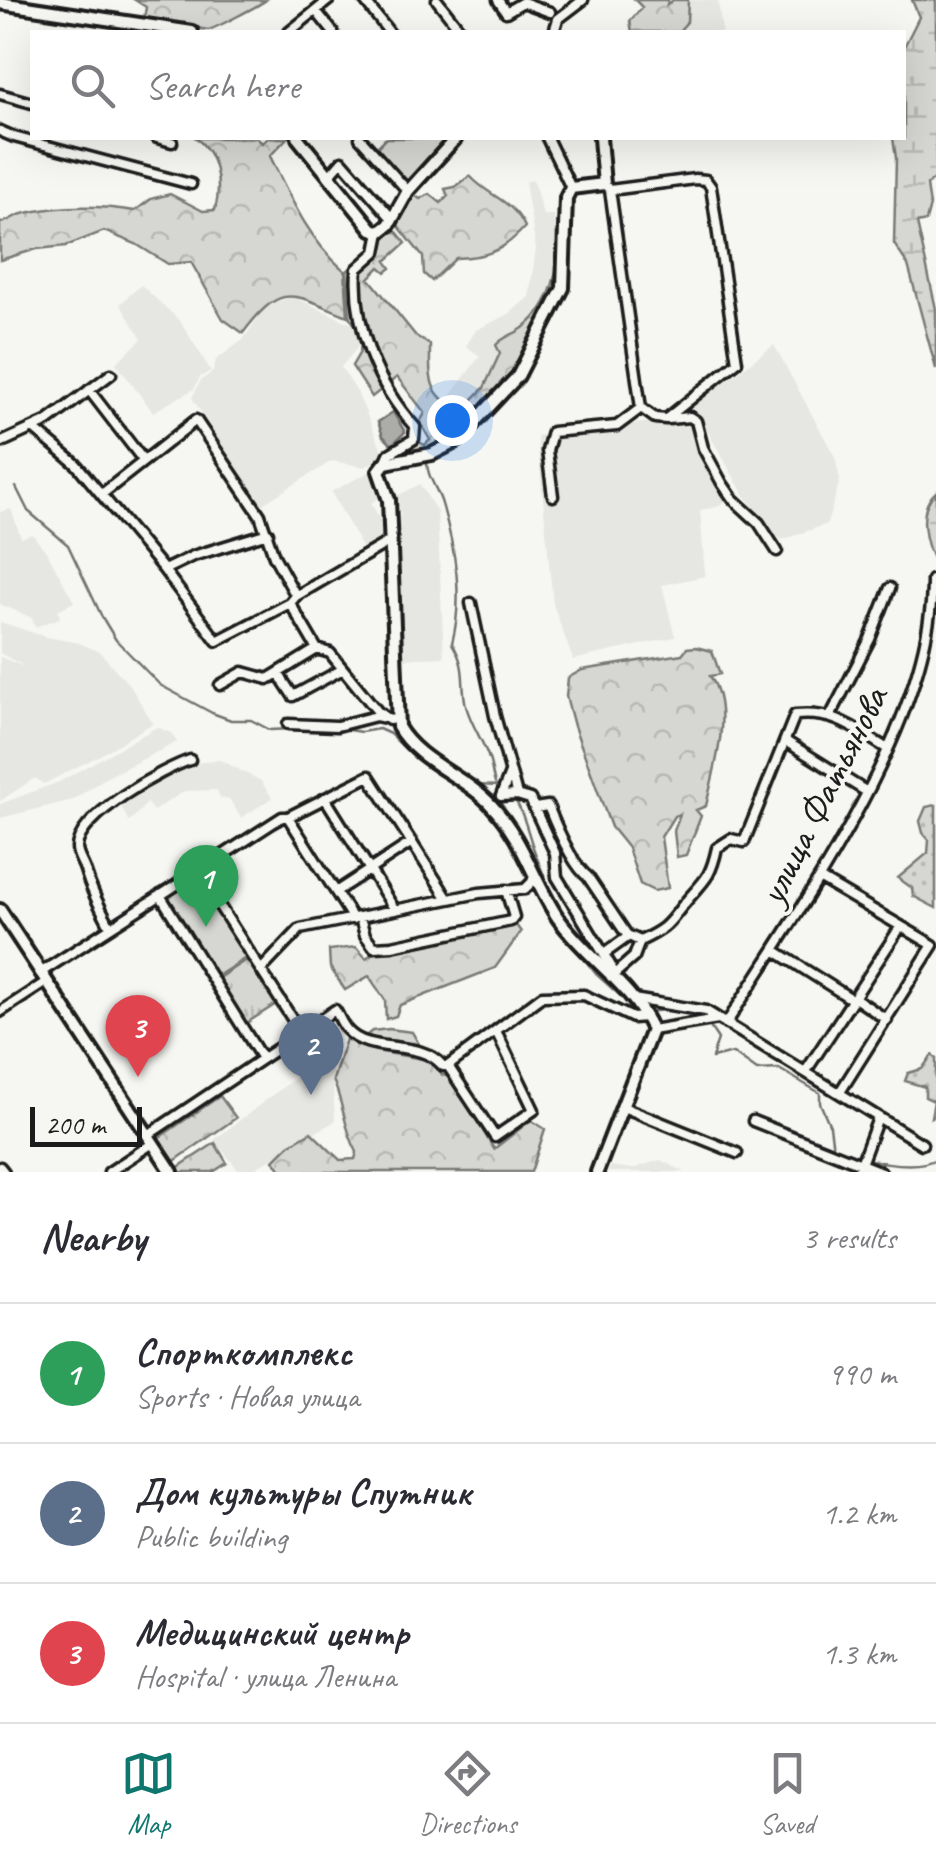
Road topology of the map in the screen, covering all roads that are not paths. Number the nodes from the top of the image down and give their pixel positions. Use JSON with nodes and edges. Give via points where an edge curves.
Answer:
{"nodes":[{"id":1,"x":329,"y":0,"type":"edge"},
{"id":2,"x":364,"y":0,"type":"edge"},
{"id":3,"x":437,"y":0,"type":"edge"},
{"id":4,"x":498,"y":0,"type":"edge"},
{"id":5,"x":543,"y":0,"type":"edge"},
{"id":6,"x":584,"y":0,"type":"edge"},
{"id":7,"x":0,"y":2,"type":"edge"},
{"id":8,"x":34,"y":4,"type":"edge"},
{"id":9,"x":316,"y":11,"type":"junction"},
{"id":10,"x":550,"y":12,"type":"junction"},
{"id":11,"x":555,"y":27,"type":"edge"},
{"id":12,"x":181,"y":30,"type":"edge"},
{"id":13,"x":292,"y":30,"type":"edge"},
{"id":14,"x":331,"y":30,"type":"edge"},
{"id":15,"x":387,"y":30,"type":"edge"},
{"id":16,"x":460,"y":30,"type":"edge"},
{"id":17,"x":0,"y":94,"type":"edge"},
{"id":18,"x":30,"y":102,"type":"edge"},
{"id":19,"x":0,"y":130,"type":"edge"},
{"id":20,"x":30,"y":137,"type":"edge"},
{"id":21,"x":164,"y":140,"type":"edge"},
{"id":22,"x":300,"y":140,"type":"edge"},
{"id":23,"x":362,"y":140,"type":"edge"},
{"id":24,"x":454,"y":140,"type":"edge"},
{"id":25,"x":548,"y":140,"type":"edge"},
{"id":26,"x":600,"y":140,"type":"edge"},
{"id":27,"x":53,"y":142,"type":"edge"},
{"id":28,"x":172,"y":142,"type":"dead end"},
{"id":29,"x":328,"y":176,"type":"junction"},
{"id":30,"x":191,"y":184,"type":"dead end"},
{"id":31,"x":607,"y":187,"type":"junction"},
{"id":32,"x":366,"y":188,"type":"junction"},
{"id":33,"x":571,"y":188,"type":"junction"},
{"id":34,"x":408,"y":191,"type":"junction"},
{"id":35,"x":350,"y":201,"type":"junction"},
{"id":36,"x":391,"y":216,"type":"junction"},
{"id":37,"x":371,"y":223,"type":"junction"},
{"id":38,"x":111,"y":374,"type":"dead end"},
{"id":39,"x":90,"y":390,"type":"junction"},
{"id":40,"x":641,"y":408,"type":"junction"},
{"id":41,"x":666,"y":419,"type":"junction"},
{"id":42,"x":34,"y":429,"type":"junction"},
{"id":43,"x":0,"y":443,"type":"edge"},
{"id":44,"x":143,"y":460,"type":"junction"},
{"id":45,"x":385,"y":463,"type":"junction"},
{"id":46,"x":102,"y":494,"type":"junction"},
{"id":47,"x":553,"y":496,"type":"dead end"},
{"id":48,"x":268,"y":534,"type":"junction"},
{"id":49,"x":390,"y":541,"type":"junction"},
{"id":50,"x":777,"y":551,"type":"dead end"},
{"id":51,"x":164,"y":570,"type":"junction"},
{"id":52,"x":932,"y":580,"type":"dead end"},
{"id":53,"x":890,"y":588,"type":"dead end"},
{"id":54,"x":293,"y":599,"type":"junction"},
{"id":55,"x":471,"y":603,"type":"dead end"},
{"id":56,"x":317,"y":648,"type":"junction"},
{"id":57,"x":343,"y":669,"type":"junction"},
{"id":58,"x":278,"y":672,"type":"junction"},
{"id":59,"x":220,"y":686,"type":"dead end"},
{"id":60,"x":831,"y":716,"type":"junction"},
{"id":61,"x":392,"y":720,"type":"junction"},
{"id":62,"x":288,"y":724,"type":"dead end"},
{"id":63,"x":787,"y":742,"type":"junction"},
{"id":64,"x":888,"y":749,"type":"junction"},
{"id":65,"x":190,"y":760,"type":"dead end"},
{"id":66,"x":510,"y":773,"type":"junction"},
{"id":67,"x":867,"y":792,"type":"junction"},
{"id":68,"x":517,"y":794,"type":"junction"},
{"id":69,"x":502,"y":796,"type":"junction"},
{"id":70,"x":325,"y":798,"type":"junction"},
{"id":71,"x":492,"y":806,"type":"junction"},
{"id":72,"x":535,"y":808,"type":"junction"},
{"id":73,"x":288,"y":817,"type":"junction"},
{"id":74,"x":412,"y":842,"type":"junction"},
{"id":75,"x":566,"y":850,"type":"junction"},
{"id":76,"x":554,"y":853,"type":"junction"},
{"id":77,"x":371,"y":868,"type":"junction"},
{"id":78,"x":197,"y":870,"type":"junction"},
{"id":79,"x":580,"y":870,"type":"junction"},
{"id":80,"x":534,"y":871,"type":"junction"},
{"id":81,"x":557,"y":877,"type":"junction"},
{"id":82,"x":819,"y":878,"type":"junction"},
{"id":83,"x":524,"y":889,"type":"junction"},
{"id":84,"x":506,"y":890,"type":"junction"},
{"id":85,"x":337,"y":891,"type":"junction"},
{"id":86,"x":160,"y":895,"type":"junction"},
{"id":87,"x":448,"y":899,"type":"junction"},
{"id":88,"x":546,"y":899,"type":"junction"},
{"id":89,"x":0,"y":910,"type":"edge"},
{"id":90,"x":395,"y":910,"type":"junction"},
{"id":91,"x":356,"y":918,"type":"junction"},
{"id":92,"x":110,"y":926,"type":"junction"},
{"id":93,"x":901,"y":926,"type":"junction"},
{"id":94,"x":629,"y":936,"type":"junction"},
{"id":95,"x":640,"y":941,"type":"junction"},
{"id":96,"x":774,"y":950,"type":"junction"},
{"id":97,"x":604,"y":954,"type":"junction"},
{"id":98,"x":261,"y":970,"type":"junction"},
{"id":99,"x":43,"y":977,"type":"junction"},
{"id":100,"x":611,"y":977,"type":"junction"},
{"id":101,"x":632,"y":999,"type":"junction"},
{"id":102,"x":854,"y":999,"type":"junction"},
{"id":103,"x":0,"y":1012,"type":"edge"},
{"id":104,"x":646,"y":1018,"type":"junction"},
{"id":105,"x":888,"y":1020,"type":"junction"},
{"id":106,"x":722,"y":1022,"type":"junction"},
{"id":107,"x":652,"y":1030,"type":"junction"},
{"id":108,"x":300,"y":1031,"type":"junction"},
{"id":109,"x":496,"y":1031,"type":"junction"},
{"id":110,"x":260,"y":1057,"type":"junction"},
{"id":111,"x":448,"y":1066,"type":"junction"},
{"id":112,"x":806,"y":1071,"type":"junction"},
{"id":113,"x":840,"y":1092,"type":"junction"},
{"id":114,"x":624,"y":1107,"type":"junction"},
{"id":115,"x":878,"y":1118,"type":"junction"},
{"id":116,"x":753,"y":1121,"type":"dead end"},
{"id":117,"x":150,"y":1139,"type":"junction"},
{"id":118,"x":922,"y":1144,"type":"dead end"},
{"id":119,"x":737,"y":1153,"type":"dead end"},
{"id":120,"x":860,"y":1168,"type":"edge"},
{"id":121,"x":110,"y":1172,"type":"edge"},
{"id":122,"x":172,"y":1172,"type":"edge"},
{"id":123,"x":597,"y":1172,"type":"edge"},
{"id":124,"x":881,"y":1172,"type":"edge"}],
"edges":[{"from":1,"to":9,"type":"street"},
{"from":2,"to":15,"type":"street"},
{"from":3,"to":16,"type":"street"},
{"from":4,"to":10,"type":"street","via":[[506,12],[523,2]]},
{"from":5,"to":10,"type":"street"},
{"from":6,"to":11,"type":"street"},
{"from":7,"to":8,"type":"main road"},
{"from":8,"to":12,"type":"main road"},
{"from":9,"to":13,"type":"street"},
{"from":9,"to":14,"type":"street"},
{"from":10,"to":11,"type":"street"},
{"from":17,"to":18,"type":"street"},
{"from":19,"to":20,"type":"street"},
{"from":21,"to":28,"type":"street"},
{"from":22,"to":29,"type":"main road"},
{"from":23,"to":34,"type":"street"},
{"from":24,"to":34,"type":"main road"},
{"from":25,"to":33,"type":"street"},
{"from":26,"to":31,"type":"main road"},
{"from":27,"to":30,"type":"street"},
{"from":29,"to":32,"type":"street","via":[[342,161]]},
{"from":29,"to":35,"type":"main road"},
{"from":31,"to":33,"type":"main road"},
{"from":31,"to":40,"type":"street"},
{"from":31,"to":41,"type":"street","via":[[695,179],[711,186],[738,362]]},
{"from":32,"to":35,"type":"street"},
{"from":32,"to":36,"type":"street"},
{"from":33,"to":45,"type":"main road","via":[[563,288],[518,376],[457,441],[432,454]]},
{"from":34,"to":36,"type":"main road"},
{"from":35,"to":37,"type":"main road"},
{"from":36,"to":37,"type":"main road"},
{"from":37,"to":45,"type":"street","via":[[376,252],[357,269],[360,324],[376,369],[415,427],[414,439]]},
{"from":38,"to":39,"type":"street"},
{"from":39,"to":42,"type":"street"},
{"from":39,"to":44,"type":"street"},
{"from":40,"to":41,"type":"street"},
{"from":40,"to":47,"type":"street","via":[[617,426],[552,432],[547,450]]},
{"from":41,"to":50,"type":"street","via":[[696,421],[722,483]]},
{"from":42,"to":43,"type":"street"},
{"from":42,"to":46,"type":"street"},
{"from":44,"to":46,"type":"street"},
{"from":44,"to":48,"type":"street","via":[[196,420]]},
{"from":45,"to":49,"type":"main road","via":[[380,471]]},
{"from":46,"to":51,"type":"street"},
{"from":48,"to":51,"type":"street"},
{"from":48,"to":54,"type":"street"},
{"from":49,"to":54,"type":"street"},
{"from":49,"to":61,"type":"main road"},
{"from":51,"to":54,"type":"street","via":[[217,641]]},
{"from":52,"to":64,"type":"street","name":"улица Фатьянова","via":[[928,634]]},
{"from":53,"to":60,"type":"street"},
{"from":54,"to":56,"type":"street"},
{"from":55,"to":66,"type":"street"},
{"from":56,"to":57,"type":"street"},
{"from":56,"to":58,"type":"street"},
{"from":57,"to":58,"type":"street","via":[[293,696]]},
{"from":57,"to":61,"type":"street"},
{"from":58,"to":59,"type":"street","via":[[268,679],[242,672]]},
{"from":60,"to":63,"type":"street","via":[[796,716]]},
{"from":60,"to":64,"type":"street"},
{"from":61,"to":62,"type":"street"},
{"from":61,"to":71,"type":"main road","via":[[409,742]]},
{"from":63,"to":67,"type":"street"},
{"from":63,"to":95,"type":"street","via":[[744,842],[732,839],[717,848],[710,877],[666,929]]},
{"from":64,"to":67,"type":"street","name":"улица Фатьянова"},
{"from":65,"to":92,"type":"street","via":[[86,826],[76,850]]},
{"from":66,"to":68,"type":"street"},
{"from":66,"to":69,"type":"street"},
{"from":67,"to":82,"type":"street","name":"улица Фатьянова"},
{"from":68,"to":69,"type":"street"},
{"from":68,"to":72,"type":"street"},
{"from":69,"to":71,"type":"street"},
{"from":70,"to":73,"type":"street"},
{"from":70,"to":74,"type":"street","via":[[369,776]]},
{"from":70,"to":77,"type":"street"},
{"from":71,"to":80,"type":"main road"},
{"from":72,"to":75,"type":"street","via":[[548,806]]},
{"from":72,"to":76,"type":"street"},
{"from":73,"to":78,"type":"street"},
{"from":73,"to":85,"type":"street"},
{"from":74,"to":77,"type":"street"},
{"from":74,"to":87,"type":"street"},
{"from":75,"to":76,"type":"street"},
{"from":75,"to":79,"type":"street"},
{"from":76,"to":81,"type":"street"},
{"from":77,"to":85,"type":"street"},
{"from":77,"to":90,"type":"street"},
{"from":78,"to":86,"type":"street"},
{"from":78,"to":98,"type":"street"},
{"from":79,"to":81,"type":"street"},
{"from":79,"to":94,"type":"street"},
{"from":80,"to":83,"type":"street"},
{"from":80,"to":88,"type":"main road"},
{"from":81,"to":97,"type":"street"},
{"from":82,"to":93,"type":"street"},
{"from":82,"to":96,"type":"street","name":"улица Фатьянова"},
{"from":83,"to":84,"type":"street"},
{"from":83,"to":88,"type":"street"},
{"from":84,"to":87,"type":"street"},
{"from":84,"to":91,"type":"street","via":[[511,921],[392,946],[374,948]]},
{"from":85,"to":91,"type":"street"},
{"from":86,"to":92,"type":"street"},
{"from":86,"to":110,"type":"street"},
{"from":87,"to":90,"type":"street"},
{"from":88,"to":100,"type":"main road"},
{"from":89,"to":99,"type":"main road"},
{"from":90,"to":91,"type":"street"},
{"from":91,"to":98,"type":"street","via":[[300,929]]},
{"from":92,"to":99,"type":"street"},
{"from":93,"to":102,"type":"street"},
{"from":93,"to":105,"type":"street","via":[[933,945]]},
{"from":94,"to":95,"type":"street"},
{"from":94,"to":97,"type":"street"},
{"from":95,"to":100,"type":"street","via":[[634,957]]},
{"from":96,"to":102,"type":"street"},
{"from":96,"to":106,"type":"street","name":"улица Фатьянова"},
{"from":97,"to":100,"type":"street"},
{"from":98,"to":108,"type":"street"},
{"from":99,"to":103,"type":"street"},
{"from":99,"to":117,"type":"main road"},
{"from":100,"to":101,"type":"main road"},
{"from":101,"to":104,"type":"main road"},
{"from":101,"to":106,"type":"street","via":[[698,1008]]},
{"from":102,"to":105,"type":"street"},
{"from":102,"to":112,"type":"street"},
{"from":104,"to":107,"type":"main road"},
{"from":104,"to":109,"type":"street","via":[[584,995],[557,994],[542,996]]},
{"from":105,"to":113,"type":"street"},
{"from":106,"to":107,"type":"street"},
{"from":106,"to":112,"type":"street"},
{"from":107,"to":114,"type":"main road"},
{"from":108,"to":110,"type":"street"},
{"from":108,"to":111,"type":"street","via":[[335,1010],[350,1034],[422,1050]]},
{"from":109,"to":111,"type":"street"},
{"from":109,"to":111,"type":"street","via":[[534,1110],[495,1137]]},
{"from":110,"to":117,"type":"street"},
{"from":112,"to":113,"type":"street"},
{"from":113,"to":115,"type":"street"},
{"from":114,"to":119,"type":"street"},
{"from":114,"to":123,"type":"main road"},
{"from":115,"to":118,"type":"street"},
{"from":115,"to":120,"type":"street"},
{"from":116,"to":120,"type":"street"},
{"from":117,"to":121,"type":"street"},
{"from":117,"to":122,"type":"main road"},
{"from":120,"to":124,"type":"street"}]}
